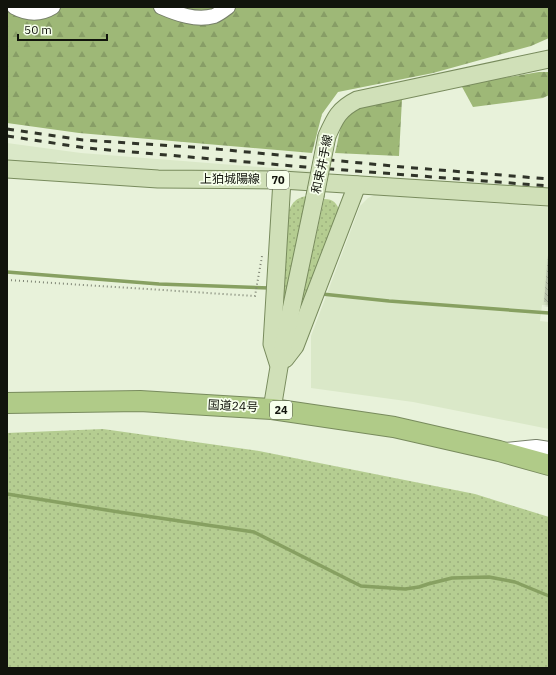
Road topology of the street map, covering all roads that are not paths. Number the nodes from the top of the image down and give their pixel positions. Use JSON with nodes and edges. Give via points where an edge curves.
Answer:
{"nodes":[{"id":1,"x":14,"y":7,"type":"edge"},
{"id":2,"x":53,"y":7,"type":"edge"},
{"id":3,"x":161,"y":7,"type":"edge"},
{"id":4,"x":228,"y":7,"type":"edge"},
{"id":5,"x":548,"y":60,"type":"edge"},
{"id":6,"x":7,"y":169,"type":"edge"},
{"id":7,"x":282,"y":180,"type":"junction"},
{"id":8,"x":357,"y":185,"type":"junction"},
{"id":9,"x":549,"y":197,"type":"edge"},
{"id":10,"x":279,"y":367,"type":"junction"},
{"id":11,"x":7,"y":403,"type":"edge"},
{"id":12,"x":272,"y":409,"type":"junction"},
{"id":13,"x":549,"y":449,"type":"edge"},
{"id":14,"x":499,"y":451,"type":"junction"},
{"id":15,"x":549,"y":465,"type":"edge"}],
"edges":[{"from":1,"to":2,"type":"street","via":[[35,14]]},
{"from":3,"to":4,"type":"street","via":[[197,18],[215,16]]},
{"from":5,"to":10,"type":"main road","name":"和束井手線","bridge":true,"via":[[357,100],[346,106],[335,118],[327,136]]},
{"from":6,"to":7,"type":"main road","name":"上狛城陽線","number":"70","via":[[158,179]]},
{"from":7,"to":8,"type":"main road","name":"上狛城陽線","number":"70"},
{"from":7,"to":10,"type":"main road","via":[[272,344]]},
{"from":8,"to":9,"type":"main road","name":"上狛城陽線","number":"70"},
{"from":8,"to":10,"type":"main road","via":[[295,346]]},
{"from":10,"to":12,"type":"main road","name":"和束井手線"},
{"from":11,"to":12,"type":"highway","name":"国道24号","number":"24","via":[[140,401]]},
{"from":12,"to":14,"type":"highway","name":"国道24号","number":"24","via":[[394,427]]},
{"from":13,"to":14,"type":"street","via":[[536,447]]},
{"from":14,"to":15,"type":"highway","name":"国道24号","number":"24"}]}
